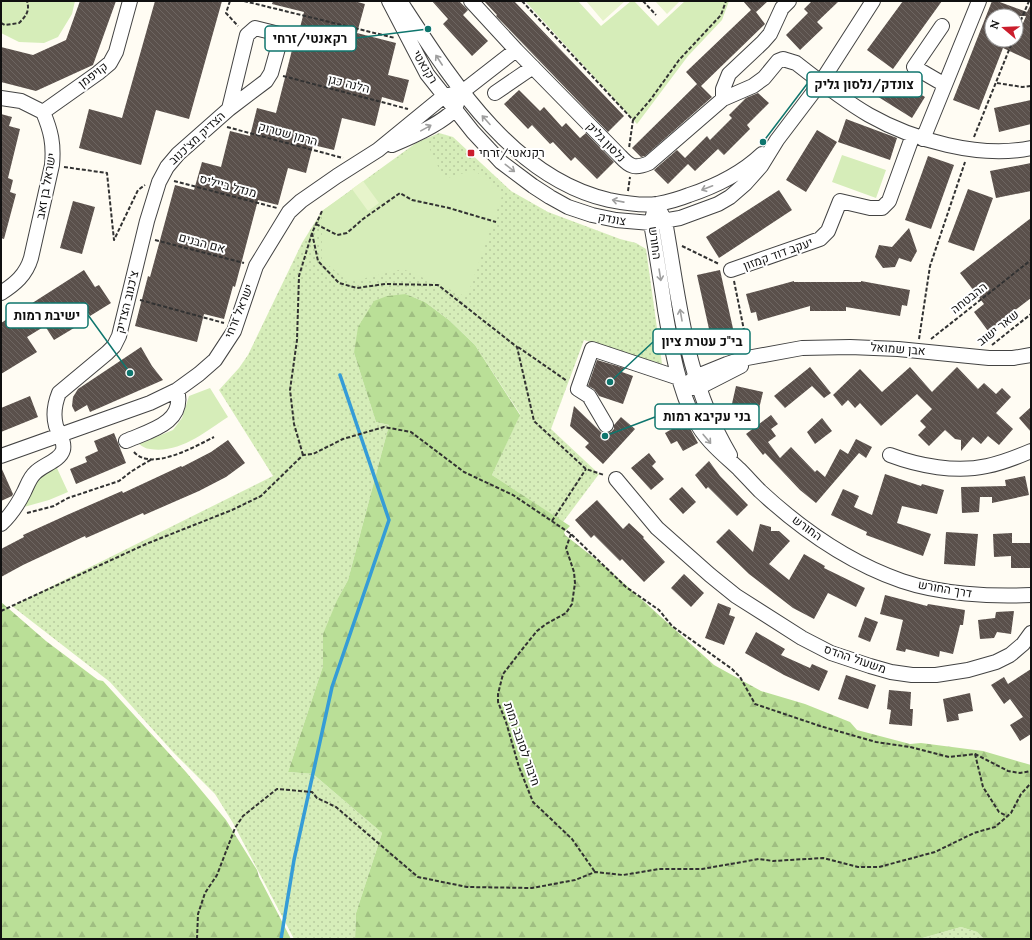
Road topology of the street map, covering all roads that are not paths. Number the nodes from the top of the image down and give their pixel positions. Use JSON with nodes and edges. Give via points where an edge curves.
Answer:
{"nodes":[{"id":1,"x":130,"y":1,"type":"edge"},
{"id":2,"x":389,"y":1,"type":"edge"},
{"id":3,"x":400,"y":1,"type":"edge"},
{"id":4,"x":471,"y":1,"type":"edge"},
{"id":5,"x":789,"y":1,"type":"edge"},
{"id":6,"x":873,"y":1,"type":"edge"},
{"id":7,"x":979,"y":1,"type":"edge"},
{"id":8,"x":942,"y":26,"type":"dead end"},
{"id":9,"x":516,"y":50,"type":"junction"},
{"id":10,"x":533,"y":67,"type":"junction"},
{"id":11,"x":821,"y":82,"type":"junction"},
{"id":12,"x":945,"y":85,"type":"junction"},
{"id":13,"x":462,"y":92,"type":"junction"},
{"id":14,"x":495,"y":93,"type":"dead end"},
{"id":15,"x":444,"y":96,"type":"junction"},
{"id":16,"x":1,"y":98,"type":"edge"},
{"id":17,"x":723,"y":99,"type":"junction"},
{"id":18,"x":229,"y":109,"type":"junction"},
{"id":19,"x":454,"y":109,"type":"junction"},
{"id":20,"x":43,"y":112,"type":"junction"},
{"id":21,"x":918,"y":137,"type":"junction"},
{"id":22,"x":777,"y":140,"type":"junction"},
{"id":23,"x":1031,"y":148,"type":"edge"},
{"id":24,"x":378,"y":150,"type":"junction"},
{"id":25,"x":656,"y":204,"type":"junction"},
{"id":26,"x":658,"y":222,"type":"junction"},
{"id":27,"x":143,"y":236,"type":"joint"},
{"id":28,"x":731,"y":270,"type":"road end"},
{"id":29,"x":1,"y":293,"type":"edge"},
{"id":30,"x":765,"y":355,"type":"junction"},
{"id":31,"x":1031,"y":355,"type":"edge"},
{"id":32,"x":681,"y":383,"type":"junction"},
{"id":33,"x":697,"y":383,"type":"junction"},
{"id":34,"x":177,"y":390,"type":"junction"},
{"id":35,"x":606,"y":425,"type":"dead end"},
{"id":36,"x":60,"y":435,"type":"junction"},
{"id":37,"x":126,"y":441,"type":"road end"},
{"id":38,"x":1031,"y":451,"type":"edge"},
{"id":39,"x":890,"y":455,"type":"dead end"},
{"id":40,"x":1,"y":456,"type":"edge"},
{"id":41,"x":738,"y":469,"type":"junction"},
{"id":42,"x":616,"y":479,"type":"road end"},
{"id":43,"x":1,"y":524,"type":"edge"},
{"id":44,"x":863,"y":564,"type":"joint"},
{"id":45,"x":1031,"y":595,"type":"edge"},
{"id":46,"x":1031,"y":633,"type":"edge"}],
"edges":[{"from":1,"to":20,"type":"street","name":"קויפמן","via":[[116,52],[110,63]]},
{"from":2,"to":15,"type":"street","name":"רקנאטי","via":[[427,74]]},
{"from":13,"to":3,"type":"street","name":"רקנאטי","one_way":true},
{"from":4,"to":9,"type":"street","name":"נלסון גליק"},
{"from":5,"to":17,"type":"street","via":[[782,8],[767,38],[729,74]]},
{"from":6,"to":11,"type":"street","name":"צונדק"},
{"from":7,"to":12,"type":"street"},
{"from":8,"to":12,"type":"street","via":[[914,67]]},
{"from":9,"to":10,"type":"street","name":"נלסון גליק"},
{"from":9,"to":13,"type":"street"},
{"from":10,"to":14,"type":"street"},
{"from":10,"to":17,"type":"street","name":"נלסון גליק","via":[[626,162],[641,167],[649,163]]},
{"from":11,"to":17,"type":"street","name":"נלסון גליק","via":[[796,63],[783,59],[754,86]]},
{"from":11,"to":21,"type":"street","via":[[867,114]]},
{"from":11,"to":22,"type":"street","name":"צונדק"},
{"from":12,"to":21,"type":"street"},
{"from":13,"to":15,"type":"street","name":"ישראל זרחי"},
{"from":13,"to":19,"type":"street","name":"ישראל זרחי"},
{"from":25,"to":13,"type":"street","name":"צונדק","one_way":true,"via":[[626,203],[576,190],[544,171],[513,147]]},
{"from":15,"to":19,"type":"street","name":"רקנאטי"},
{"from":15,"to":24,"type":"street","name":"ישראל זרחי"},
{"from":16,"to":20,"type":"street","via":[[21,101]]},
{"from":18,"to":18,"type":"street","name":"הצדיק מצ'כנוב","via":[[266,81],[271,73],[280,41],[279,34],[256,28],[247,35]]},
{"from":18,"to":27,"type":"street","name":"הצדיק מצ'כנוב","via":[[167,167],[160,180]]},
{"from":24,"to":19,"type":"street","name":"ישראל זרחי","one_way":true,"via":[[420,132]]},
{"from":19,"to":26,"type":"street","name":"צונדק","one_way":true,"via":[[501,162],[568,207],[623,221]]},
{"from":20,"to":29,"type":"street","name":"ישראל בן זאב","via":[[52,138],[52,165],[31,258],[20,279]]},
{"from":21,"to":23,"type":"street","via":[[984,150]]},
{"from":21,"to":28,"type":"street","name":"יעקב דוד קמזון","via":[[889,201],[882,208],[840,201],[828,231],[820,238]]},
{"from":22,"to":25,"type":"street","name":"צונדק","one_way":true,"via":[[746,167],[717,184],[676,200]]},
{"from":22,"to":26,"type":"street","name":"צונדק","via":[[761,166],[730,197],[680,218]]},
{"from":24,"to":34,"type":"street","name":"ישראל זרחי","via":[[317,190],[289,212],[256,266],[226,344],[215,360]]},
{"from":25,"to":26,"type":"street","name":"החורש"},
{"from":26,"to":32,"type":"street","name":"החורש","one_way":true,"via":[[671,344]]},
{"from":33,"to":26,"type":"street","name":"החורש","one_way":true,"via":[[681,318],[668,240]]},
{"from":27,"to":36,"type":"street","name":"צ'כנוב הצדיק","via":[[119,336],[114,346],[59,393],[55,402],[56,425]]},
{"from":30,"to":31,"type":"street","name":"אבן שמואל","via":[[829,346],[1013,358]]},
{"from":30,"to":33,"type":"street","name":"אבן שמואל"},
{"from":30,"to":33,"type":"street","name":"אבן שמואל","via":[[727,364]]},
{"from":32,"to":33,"type":"street","name":"אבן שמואל"},
{"from":32,"to":35,"type":"street","name":"אבן שמואל","via":[[592,350],[578,389],[589,396]]},
{"from":32,"to":41,"type":"street","name":"החורש","one_way":true,"via":[[700,430]]},
{"from":33,"to":41,"type":"street","name":"החורש","via":[[716,431]]},
{"from":34,"to":36,"type":"street","name":"ישראל זרחי","via":[[150,403]]},
{"from":34,"to":37,"type":"street","via":[[178,407],[172,418],[161,426]]},
{"from":36,"to":40,"type":"street","name":"ישראל זרחי"},
{"from":36,"to":43,"type":"street","name":"צ'כנוב הצדיק","via":[[63,452],[34,474],[17,506]]},
{"from":38,"to":39,"type":"street","via":[[987,467],[966,468],[925,466]]},
{"from":41,"to":44,"type":"street","name":"החורש","via":[[785,512],[838,551]]},
{"from":42,"to":46,"type":"street","name":"משעול ההדס","via":[[657,528],[710,575],[736,596],[802,638],[831,653],[870,666],[912,675],[936,675],[996,662],[1010,655]]},
{"from":44,"to":45,"type":"street","name":"דרך החורש","via":[[904,582],[945,591],[983,595]]}]}
